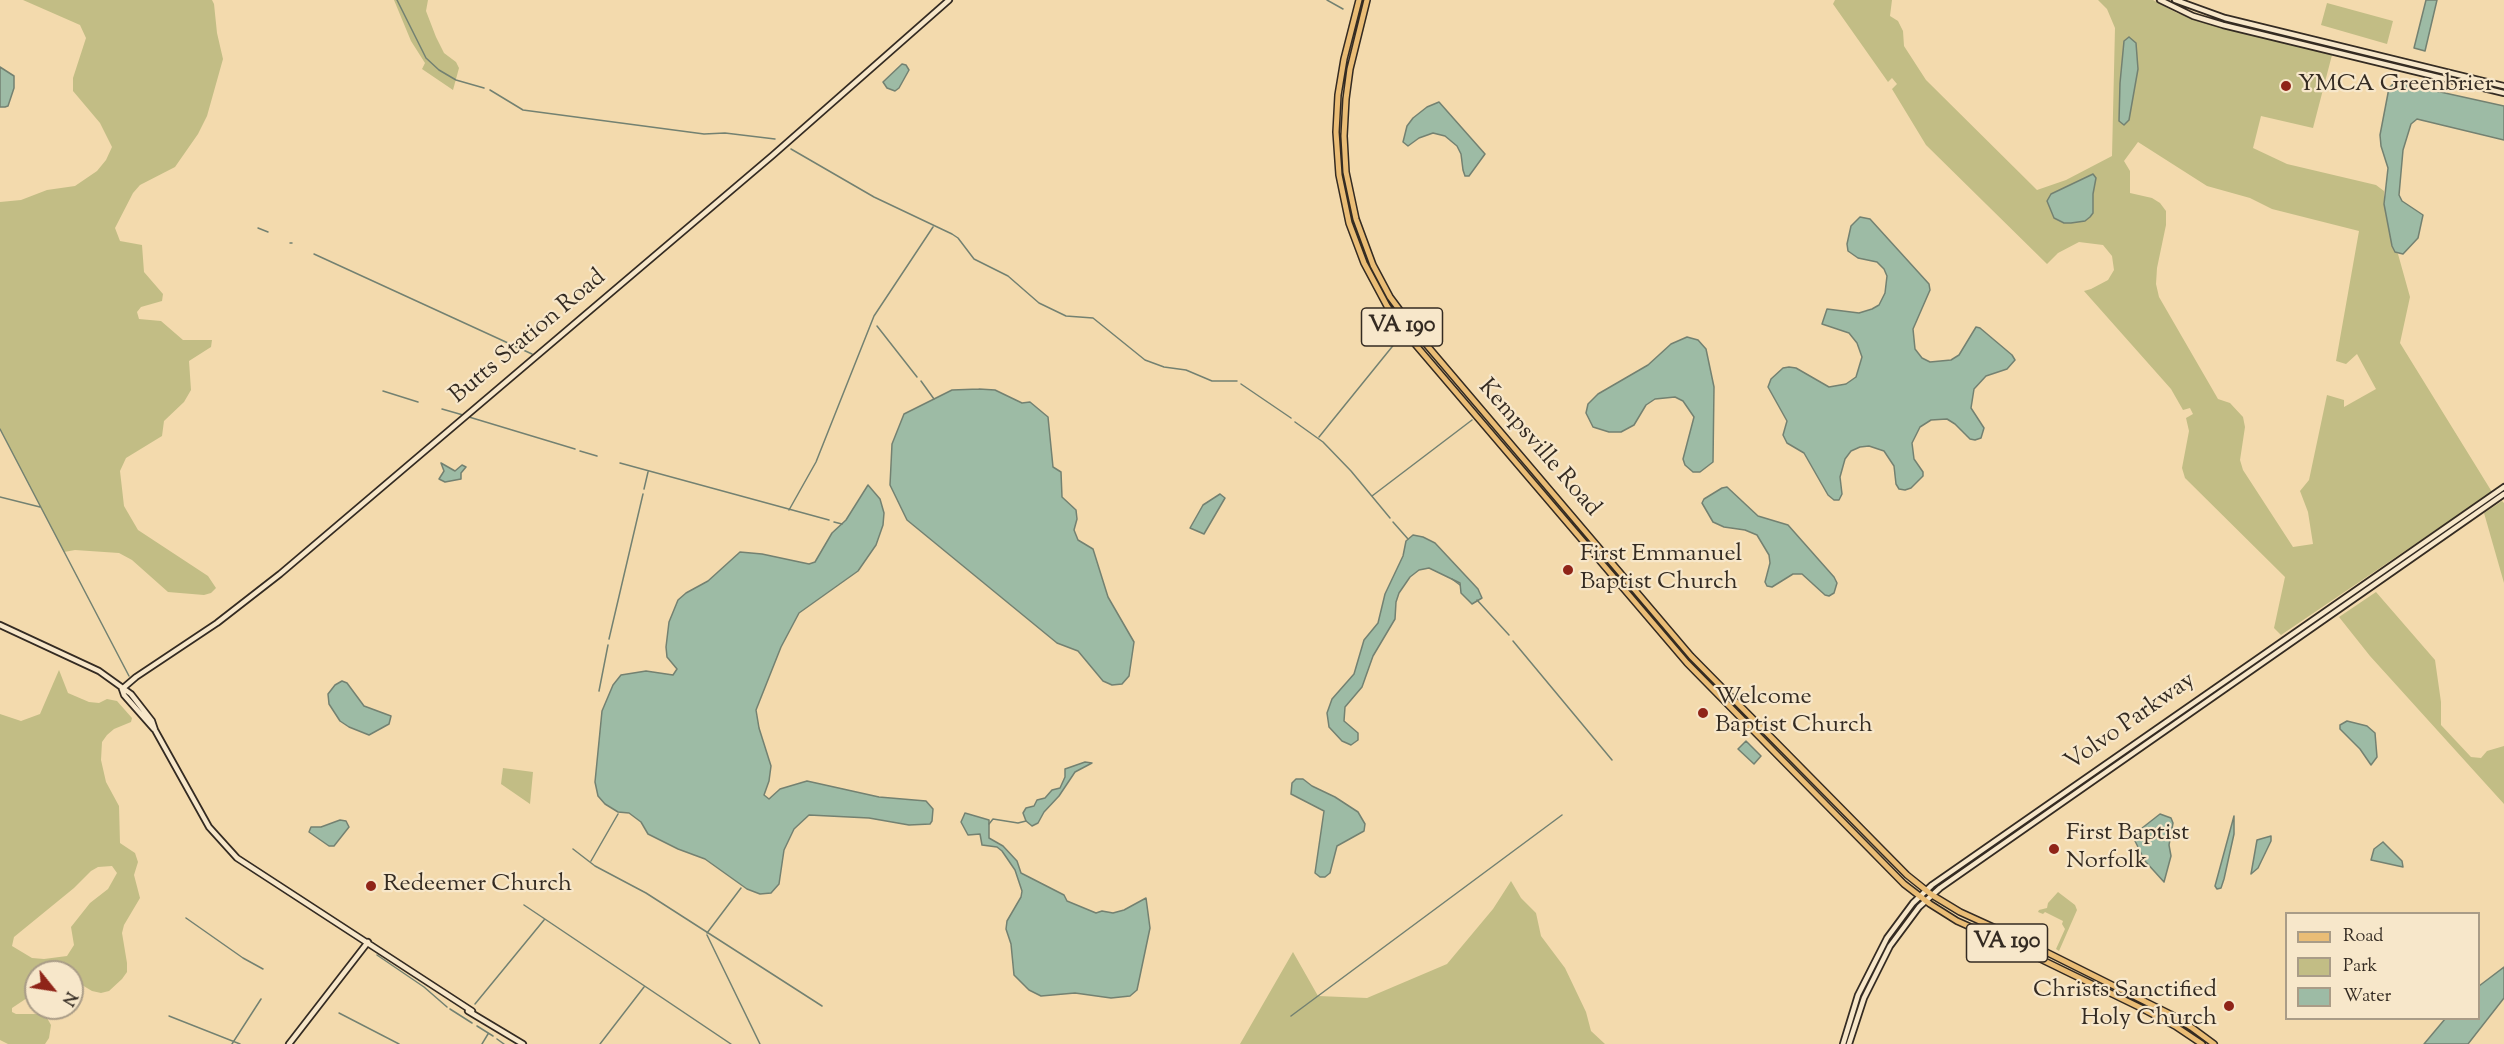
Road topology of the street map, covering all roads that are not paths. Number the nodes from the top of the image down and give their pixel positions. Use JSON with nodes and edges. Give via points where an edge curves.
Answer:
{"nodes":[{"id":1,"x":949,"y":0,"type":"edge"},
{"id":2,"x":1359,"y":0,"type":"edge"},
{"id":3,"x":1367,"y":0,"type":"edge"},
{"id":4,"x":2160,"y":0,"type":"edge"},
{"id":5,"x":2175,"y":0,"type":"edge"},
{"id":6,"x":2504,"y":86,"type":"edge"},
{"id":7,"x":2504,"y":93,"type":"edge"},
{"id":8,"x":2504,"y":487,"type":"edge"},
{"id":9,"x":2504,"y":494,"type":"edge"},
{"id":10,"x":0,"y":626,"type":"edge"},
{"id":11,"x":122,"y":689,"type":"junction"},
{"id":12,"x":1926,"y":890,"type":"junction"},
{"id":13,"x":1932,"y":895,"type":"junction"},
{"id":14,"x":1919,"y":897,"type":"junction"},
{"id":15,"x":1925,"y":901,"type":"junction"},
{"id":16,"x":368,"y":942,"type":"junction"},
{"id":17,"x":289,"y":1044,"type":"edge"},
{"id":18,"x":524,"y":1044,"type":"edge"},
{"id":19,"x":1843,"y":1044,"type":"edge"},
{"id":20,"x":1849,"y":1044,"type":"edge"},
{"id":21,"x":2202,"y":1044,"type":"edge"},
{"id":22,"x":2214,"y":1044,"type":"edge"}],
"edges":[{"from":1,"to":11,"type":"main road","name":"Butts Station Road","via":[[773,155],[280,574]]},
{"from":2,"to":14,"type":"main road","name":"Kempsville Road","number":"VA 190","via":[[1341,78],[1337,157],[1343,199],[1355,240],[1387,306],[1687,663],[1879,861]]},
{"from":3,"to":12,"type":"main road","name":"Kempsville Road","number":"VA 190","via":[[1346,99],[1346,166],[1364,243],[1397,307],[1683,647]]},
{"from":4,"to":7,"type":"main road","via":[[2223,25]]},
{"from":5,"to":6,"type":"main road","via":[[2225,18]]},
{"from":8,"to":12,"type":"main road","name":"Volvo Parkway"},
{"from":9,"to":13,"type":"main road","name":"Volvo Parkway","via":[[2062,800]]},
{"from":10,"to":11,"type":"main road","via":[[89,666]]},
{"from":11,"to":16,"type":"main road","via":[[128,691],[152,721],[199,810],[224,846],[250,868]]},
{"from":12,"to":13,"type":"main road","name":"Kempsville Road","number":"VA 190"},
{"from":12,"to":14,"type":"main road","name":"Volvo Parkway"},
{"from":13,"to":15,"type":"main road","name":"Volvo Parkway"},
{"from":13,"to":22,"type":"main road","name":"Kempsville Road","number":"VA 190","via":[[1969,917],[2034,945],[2175,1017]]},
{"from":14,"to":15,"type":"main road","name":"Kempsville Road","number":"VA 190"},
{"from":14,"to":19,"type":"main road","name":"Volvo Parkway","via":[[1896,924],[1869,972],[1852,1010]]},
{"from":15,"to":20,"type":"main road","name":"Volvo Parkway","via":[[1894,939],[1875,973]]},
{"from":15,"to":21,"type":"main road","name":"Kempsville Road","number":"VA 190","via":[[1965,925],[2165,1020]]},
{"from":16,"to":17,"type":"main road"},
{"from":16,"to":18,"type":"main road"}]}
